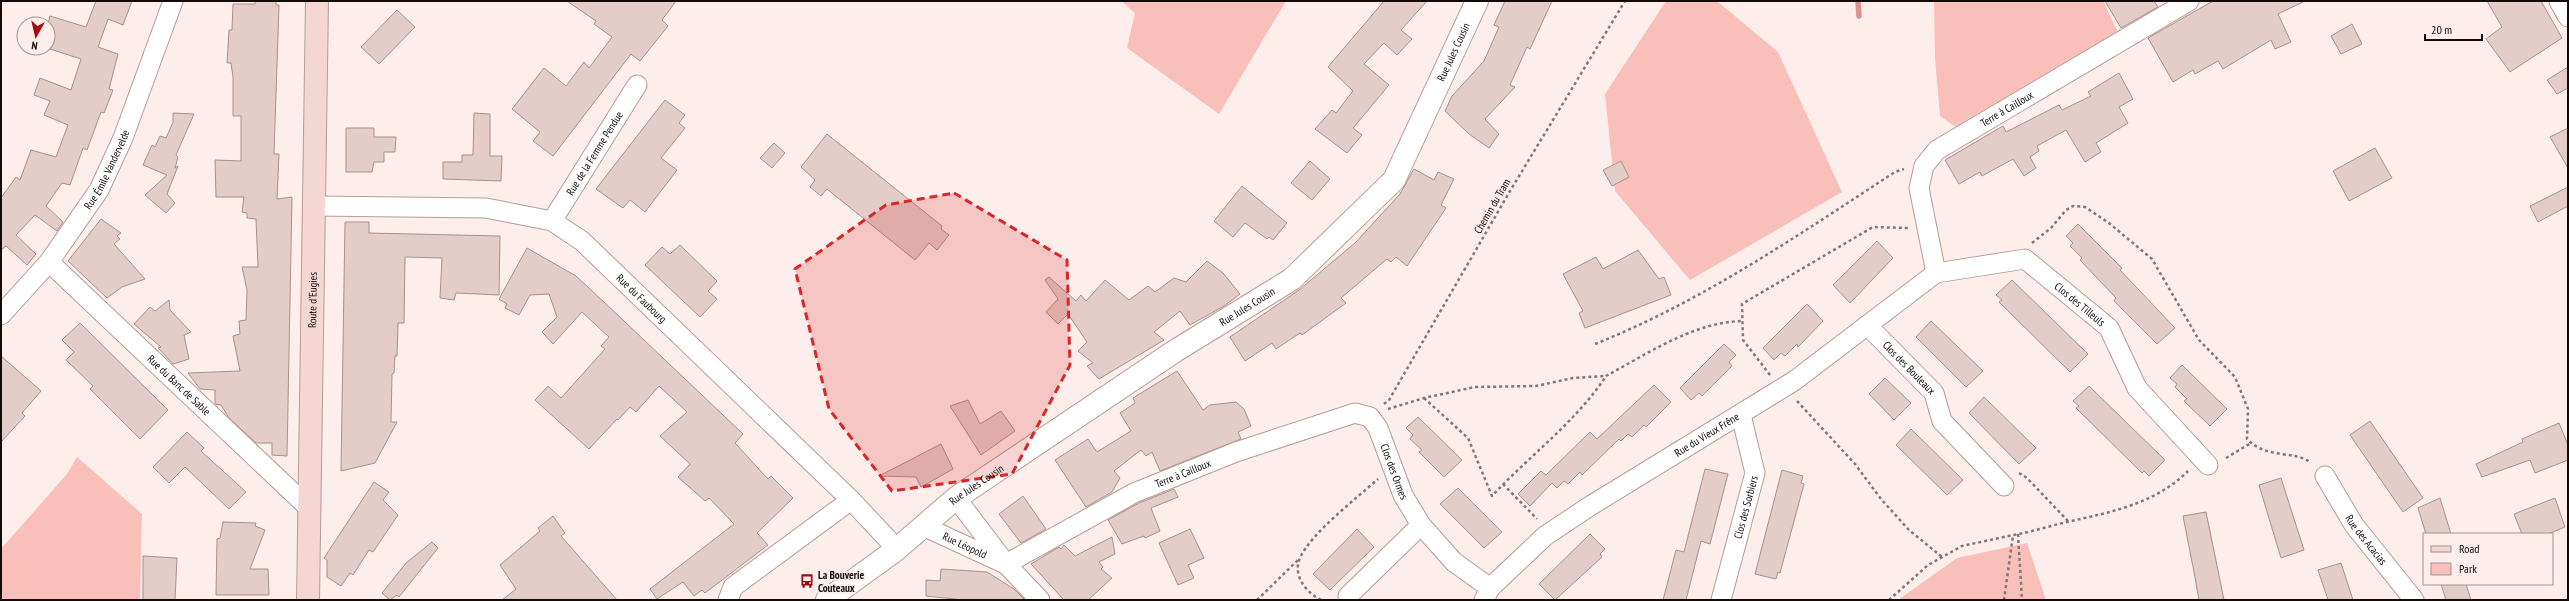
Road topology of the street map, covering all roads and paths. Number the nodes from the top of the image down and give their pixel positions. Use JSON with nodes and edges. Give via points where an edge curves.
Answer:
{"nodes":[{"id":1,"x":174,"y":1,"type":"edge"},
{"id":2,"x":317,"y":1,"type":"edge"},
{"id":3,"x":1477,"y":1,"type":"edge"},
{"id":4,"x":1625,"y":1,"type":"edge"},
{"id":5,"x":2189,"y":1,"type":"edge"},
{"id":6,"x":2559,"y":1,"type":"edge"},
{"id":7,"x":2568,"y":17,"type":"edge"},
{"id":8,"x":637,"y":85,"type":"dead end"},
{"id":9,"x":1895,"y":172,"type":"dead end"},
{"id":10,"x":314,"y":206,"type":"junction"},
{"id":11,"x":552,"y":221,"type":"junction"},
{"id":12,"x":1927,"y":230,"type":"junction"},
{"id":13,"x":2016,"y":261,"type":"junction"},
{"id":14,"x":48,"y":262,"type":"junction"},
{"id":15,"x":1936,"y":273,"type":"junction"},
{"id":16,"x":1,"y":315,"type":"edge"},
{"id":17,"x":1742,"y":321,"type":"junction"},
{"id":18,"x":1867,"y":325,"type":"junction"},
{"id":19,"x":1594,"y":344,"type":"dead end"},
{"id":20,"x":1606,"y":376,"type":"junction"},
{"id":21,"x":1784,"y":388,"type":"junction"},
{"id":22,"x":1424,"y":398,"type":"junction"},
{"id":23,"x":1741,"y":415,"type":"junction"},
{"id":24,"x":1370,"y":417,"type":"junction"},
{"id":25,"x":2251,"y":443,"type":"junction"},
{"id":26,"x":2204,"y":462,"type":"junction"},
{"id":27,"x":1392,"y":466,"type":"junction"},
{"id":28,"x":2325,"y":476,"type":"joint"},
{"id":29,"x":1503,"y":484,"type":"junction"},
{"id":30,"x":2002,"y":484,"type":"joint"},
{"id":31,"x":956,"y":498,"type":"junction"},
{"id":32,"x":850,"y":500,"type":"junction"},
{"id":33,"x":309,"y":508,"type":"junction"},
{"id":34,"x":2068,"y":521,"type":"junction"},
{"id":35,"x":1421,"y":525,"type":"junction"},
{"id":36,"x":923,"y":526,"type":"junction"},
{"id":37,"x":2018,"y":534,"type":"junction"},
{"id":38,"x":2013,"y":535,"type":"junction"},
{"id":39,"x":1545,"y":536,"type":"junction"},
{"id":40,"x":897,"y":550,"type":"junction"},
{"id":41,"x":1942,"y":557,"type":"junction"},
{"id":42,"x":1300,"y":558,"type":"junction"},
{"id":43,"x":1006,"y":564,"type":"junction"},
{"id":44,"x":1487,"y":594,"type":"edge"},
{"id":45,"x":1348,"y":596,"type":"dead end"},
{"id":46,"x":308,"y":600,"type":"edge"},
{"id":47,"x":728,"y":600,"type":"edge"},
{"id":48,"x":827,"y":600,"type":"edge"},
{"id":49,"x":1040,"y":600,"type":"edge"},
{"id":50,"x":1258,"y":600,"type":"edge"},
{"id":51,"x":1321,"y":600,"type":"edge"},
{"id":52,"x":1721,"y":600,"type":"edge"},
{"id":53,"x":1888,"y":600,"type":"edge"},
{"id":54,"x":2004,"y":600,"type":"edge"},
{"id":55,"x":2022,"y":600,"type":"edge"},
{"id":56,"x":2414,"y":600,"type":"edge"}],
"edges":[{"from":1,"to":14,"type":"street","name":"Rue Émile Vandervelde","via":[[108,172],[99,190]]},
{"from":2,"to":10,"type":"main road","name":"Route d'Eugies"},
{"from":3,"to":31,"type":"street","name":"Rue Jules Cousin","via":[[1394,180],[1292,279],[1175,351]]},
{"from":4,"to":24,"type":"path","name":"Chemin du Tram","via":[[1510,191],[1389,400]]},
{"from":5,"to":12,"type":"street","name":"Terre à Cailloux","via":[[1937,150],[1924,166],[1919,188]]},
{"from":6,"to":7,"type":"street"},
{"from":8,"to":11,"type":"street","name":"Rue de la Femme Pendue"},
{"from":9,"to":19,"type":"path","via":[[1708,291],[1631,330]]},
{"from":10,"to":11,"type":"street","name":"Rue du Faubourg","via":[[486,208]]},
{"from":10,"to":33,"type":"main road","name":"Route d'Eugies"},
{"from":11,"to":32,"type":"street","name":"Rue du Faubourg","via":[[582,241]]},
{"from":12,"to":15,"type":"street","name":"Terre à Cailloux"},
{"from":12,"to":17,"type":"path","via":[[1873,227],[1742,304]]},
{"from":13,"to":15,"type":"street","name":"Clos des Tilleuls"},
{"from":13,"to":25,"type":"path","via":[[2028,246],[2051,228],[2072,206],[2085,207],[2108,223],[2152,259],[2199,340],[2235,377],[2248,409],[2247,439]]},
{"from":13,"to":26,"type":"street","name":"Clos des Tilleuls","via":[[2025,259],[2109,328],[2137,388]]},
{"from":14,"to":16,"type":"street","name":"Rue Émile Vandervelde"},
{"from":14,"to":33,"type":"street","name":"Rue du Banc de Sable"},
{"from":15,"to":18,"type":"street","name":"Rue du Vieux Frêne"},
{"from":17,"to":20,"type":"path","via":[[1731,321],[1699,330]]},
{"from":17,"to":21,"type":"path","via":[[1744,340]]},
{"from":18,"to":21,"type":"street","name":"Rue du Vieux Frêne"},
{"from":18,"to":30,"type":"street","name":"Clos des Bouleaux","via":[[1934,393],[1942,421]]},
{"from":20,"to":22,"type":"path","via":[[1573,378],[1536,386],[1475,387]]},
{"from":20,"to":29,"type":"path","via":[[1574,415]]},
{"from":21,"to":23,"type":"street","name":"Rue du Vieux Frêne"},
{"from":21,"to":41,"type":"path","via":[[1855,464],[1881,499],[1909,530]]},
{"from":22,"to":24,"type":"path"},
{"from":22,"to":29,"type":"path","via":[[1468,438],[1492,496]]},
{"from":23,"to":39,"type":"street","name":"Rue du Vieux Frêne"},
{"from":23,"to":52,"type":"street","name":"Clos des Sorbiers","via":[[1755,473]]},
{"from":24,"to":27,"type":"street","name":"Clos des Ormes","via":[[1378,428]]},
{"from":24,"to":43,"type":"street","name":"Terre à Cailloux","via":[[1350,414],[1219,458],[1134,493]]},
{"from":25,"to":26,"type":"path","via":[[2232,456]]},
{"from":25,"to":28,"type":"path","via":[[2274,454],[2306,458]]},
{"from":26,"to":34,"type":"path","via":[[2172,487],[2150,498],[2097,517]]},
{"from":27,"to":35,"type":"street","name":"Clos des Ormes","via":[[1407,503]]},
{"from":27,"to":42,"type":"path","via":[[1312,541]]},
{"from":28,"to":56,"type":"street","name":"Rue des Acacias","via":[[2354,525]]},
{"from":29,"to":39,"type":"path","via":[[1536,515]]},
{"from":30,"to":34,"type":"path","via":[[2010,474],[2020,473]]},
{"from":31,"to":36,"type":"street","name":"Rue Jules Cousin"},
{"from":31,"to":43,"type":"street","name":"Rue Léopold"},
{"from":32,"to":40,"type":"street","name":"Rue du Faubourg"},
{"from":32,"to":47,"type":"street","via":[[733,587]]},
{"from":33,"to":46,"type":"main road","name":"Route d'Eugies"},
{"from":34,"to":37,"type":"path"},
{"from":35,"to":44,"type":"street","name":"Clos des Ormes"},
{"from":35,"to":45,"type":"street"},
{"from":36,"to":40,"type":"street","name":"Rue Jules Cousin"},
{"from":36,"to":43,"type":"street","name":"Rue Léopold"},
{"from":37,"to":38,"type":"path"},
{"from":37,"to":55,"type":"path"},
{"from":38,"to":41,"type":"path","via":[[1962,546]]},
{"from":38,"to":54,"type":"path"},
{"from":39,"to":44,"type":"street","name":"Rue du Vieux Frêne"},
{"from":40,"to":48,"type":"street","name":"Rue Jules Cousin"},
{"from":41,"to":53,"type":"path","via":[[1928,565]]},
{"from":42,"to":50,"type":"path"},
{"from":42,"to":51,"type":"path","via":[[1299,572],[1302,584],[1309,594]]},
{"from":43,"to":49,"type":"street","name":"Rue Léopold"}]}
